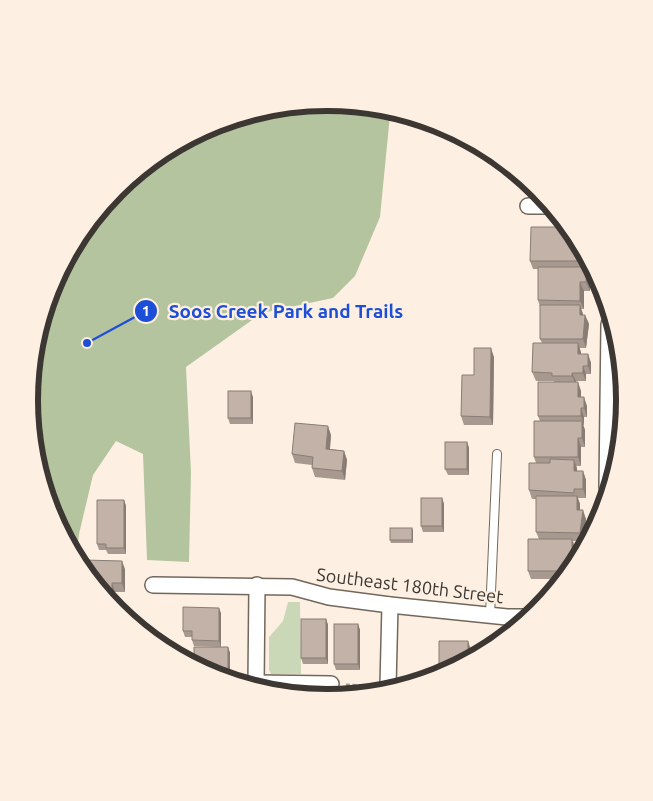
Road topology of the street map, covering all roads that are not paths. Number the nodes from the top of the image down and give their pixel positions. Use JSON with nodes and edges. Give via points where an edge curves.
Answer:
{"nodes":[{"id":1,"x":528,"y":206,"type":"dead end"},
{"id":2,"x":540,"y":206,"type":"edge"},
{"id":3,"x":609,"y":339,"type":"edge"},
{"id":4,"x":497,"y":454,"type":"dead end"},
{"id":5,"x":607,"y":470,"type":"edge"},
{"id":6,"x":153,"y":585,"type":"dead end"},
{"id":7,"x":257,"y":585,"type":"junction"},
{"id":8,"x":390,"y":605,"type":"junction"},
{"id":9,"x":490,"y":615,"type":"junction"},
{"id":10,"x":519,"y":616,"type":"edge"},
{"id":11,"x":256,"y":681,"type":"edge"},
{"id":12,"x":270,"y":684,"type":"edge"},
{"id":13,"x":331,"y":684,"type":"road end"},
{"id":14,"x":383,"y":684,"type":"edge"}],
"edges":[{"from":1,"to":2,"type":"street"},
{"from":3,"to":5,"type":"street"},
{"from":4,"to":9,"type":"lane"},
{"from":6,"to":7,"type":"street","name":"Southeast 180th Street"},
{"from":7,"to":8,"type":"street","name":"Southeast 180th Street","via":[[292,587]]},
{"from":7,"to":11,"type":"street"},
{"from":8,"to":9,"type":"street","name":"Southeast 180th Street"},
{"from":8,"to":14,"type":"street"},
{"from":9,"to":10,"type":"street","name":"Southeast 180th Street"},
{"from":12,"to":13,"type":"street"}]}
